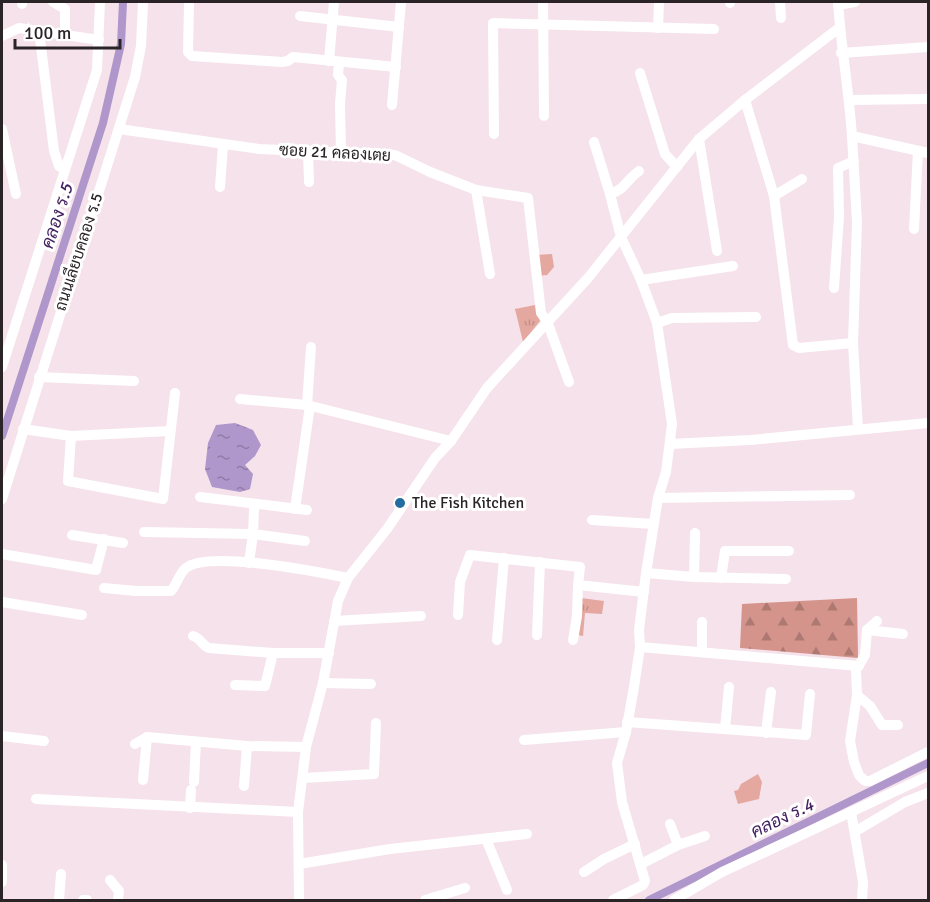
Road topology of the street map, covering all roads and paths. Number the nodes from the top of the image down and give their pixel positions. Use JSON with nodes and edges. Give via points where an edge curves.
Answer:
{"nodes":[{"id":1,"x":53,"y":2,"type":"edge"},
{"id":2,"x":100,"y":2,"type":"edge"},
{"id":3,"x":143,"y":2,"type":"edge"},
{"id":4,"x":189,"y":2,"type":"edge"},
{"id":5,"x":334,"y":2,"type":"edge"},
{"id":6,"x":402,"y":2,"type":"edge"},
{"id":7,"x":543,"y":2,"type":"edge"},
{"id":8,"x":659,"y":2,"type":"edge"},
{"id":9,"x":780,"y":2,"type":"edge"},
{"id":10,"x":855,"y":2,"type":"edge"},
{"id":11,"x":838,"y":3,"type":"edge"},
{"id":12,"x":300,"y":16,"type":"dead end"},
{"id":13,"x":781,"y":18,"type":"dead end"},
{"id":14,"x":332,"y":20,"type":"junction"},
{"id":15,"x":544,"y":24,"type":"junction"},
{"id":16,"x":399,"y":27,"type":"junction"},
{"id":17,"x":658,"y":28,"type":"junction"},
{"id":18,"x":839,"y":28,"type":"junction"},
{"id":19,"x":714,"y":29,"type":"dead end"},
{"id":20,"x":39,"y":31,"type":"junction"},
{"id":21,"x":65,"y":35,"type":"junction"},
{"id":22,"x":2,"y":36,"type":"edge"},
{"id":23,"x":99,"y":40,"type":"junction"},
{"id":24,"x":928,"y":47,"type":"edge"},
{"id":25,"x":841,"y":53,"type":"junction"},
{"id":26,"x":334,"y":62,"type":"junction"},
{"id":27,"x":396,"y":67,"type":"junction"},
{"id":28,"x":640,"y":73,"type":"dead end"},
{"id":29,"x":928,"y":99,"type":"edge"},
{"id":30,"x":746,"y":100,"type":"junction"},
{"id":31,"x":850,"y":100,"type":"junction"},
{"id":32,"x":392,"y":105,"type":"dead end"},
{"id":33,"x":544,"y":116,"type":"dead end"},
{"id":34,"x":2,"y":129,"type":"edge"},
{"id":35,"x":118,"y":129,"type":"junction"},
{"id":36,"x":494,"y":134,"type":"dead end"},
{"id":37,"x":852,"y":136,"type":"junction"},
{"id":38,"x":699,"y":140,"type":"junction"},
{"id":39,"x":594,"y":142,"type":"dead end"},
{"id":40,"x":223,"y":145,"type":"junction"},
{"id":41,"x":308,"y":151,"type":"junction"},
{"id":42,"x":923,"y":152,"type":"edge"},
{"id":43,"x":341,"y":153,"type":"junction"},
{"id":44,"x":854,"y":161,"type":"junction"},
{"id":45,"x":677,"y":167,"type":"junction"},
{"id":46,"x":65,"y":170,"type":"junction"},
{"id":47,"x":639,"y":171,"type":"dead end"},
{"id":48,"x":802,"y":179,"type":"dead end"},
{"id":49,"x":309,"y":182,"type":"dead end"},
{"id":50,"x":220,"y":187,"type":"dead end"},
{"id":51,"x":476,"y":190,"type":"junction"},
{"id":52,"x":16,"y":194,"type":"dead end"},
{"id":53,"x":610,"y":194,"type":"junction"},
{"id":54,"x":774,"y":196,"type":"junction"},
{"id":55,"x":914,"y":229,"type":"dead end"},
{"id":56,"x":621,"y":237,"type":"junction"},
{"id":57,"x":717,"y":251,"type":"dead end"},
{"id":58,"x":733,"y":266,"type":"dead end"},
{"id":59,"x":490,"y":274,"type":"dead end"},
{"id":60,"x":641,"y":280,"type":"junction"},
{"id":61,"x":834,"y":288,"type":"dead end"},
{"id":62,"x":756,"y":317,"type":"dead end"},
{"id":63,"x":547,"y":321,"type":"junction"},
{"id":64,"x":657,"y":323,"type":"junction"},
{"id":65,"x":853,"y":343,"type":"junction"},
{"id":66,"x":311,"y":347,"type":"dead end"},
{"id":67,"x":2,"y":367,"type":"edge"},
{"id":68,"x":39,"y":377,"type":"junction"},
{"id":69,"x":134,"y":381,"type":"dead end"},
{"id":70,"x":569,"y":382,"type":"dead end"},
{"id":71,"x":175,"y":393,"type":"dead end"},
{"id":72,"x":240,"y":399,"type":"dead end"},
{"id":73,"x":308,"y":406,"type":"junction"},
{"id":74,"x":928,"y":423,"type":"edge"},
{"id":75,"x":23,"y":429,"type":"junction"},
{"id":76,"x":858,"y":429,"type":"junction"},
{"id":77,"x":170,"y":431,"type":"junction"},
{"id":78,"x":71,"y":436,"type":"junction"},
{"id":79,"x":451,"y":441,"type":"junction"},
{"id":80,"x":670,"y":444,"type":"junction"},
{"id":81,"x":850,"y":495,"type":"dead end"},
{"id":82,"x":200,"y":497,"type":"dead end"},
{"id":83,"x":658,"y":498,"type":"junction"},
{"id":84,"x":2,"y":499,"type":"edge"},
{"id":85,"x":254,"y":509,"type":"dead end"},
{"id":86,"x":295,"y":509,"type":"junction"},
{"id":87,"x":307,"y":510,"type":"dead end"},
{"id":88,"x":592,"y":520,"type":"dead end"},
{"id":89,"x":653,"y":524,"type":"junction"},
{"id":90,"x":144,"y":532,"type":"dead end"},
{"id":91,"x":695,"y":533,"type":"dead end"},
{"id":92,"x":254,"y":534,"type":"junction"},
{"id":93,"x":72,"y":535,"type":"dead end"},
{"id":94,"x":104,"y":539,"type":"junction"},
{"id":95,"x":305,"y":541,"type":"dead end"},
{"id":96,"x":123,"y":543,"type":"dead end"},
{"id":97,"x":789,"y":551,"type":"dead end"},
{"id":98,"x":2,"y":554,"type":"edge"},
{"id":99,"x":504,"y":558,"type":"junction"},
{"id":100,"x":540,"y":562,"type":"junction"},
{"id":101,"x":249,"y":563,"type":"junction"},
{"id":102,"x":646,"y":573,"type":"junction"},
{"id":103,"x":694,"y":577,"type":"junction"},
{"id":104,"x":348,"y":578,"type":"junction"},
{"id":105,"x":721,"y":578,"type":"junction"},
{"id":106,"x":786,"y":579,"type":"dead end"},
{"id":107,"x":578,"y":585,"type":"junction"},
{"id":108,"x":104,"y":588,"type":"dead end"},
{"id":109,"x":644,"y":592,"type":"junction"},
{"id":110,"x":2,"y":602,"type":"edge"},
{"id":111,"x":82,"y":615,"type":"dead end"},
{"id":112,"x":458,"y":615,"type":"dead end"},
{"id":113,"x":421,"y":616,"type":"dead end"},
{"id":114,"x":334,"y":621,"type":"junction"},
{"id":115,"x":877,"y":621,"type":"dead end"},
{"id":116,"x":702,"y":622,"type":"dead end"},
{"id":117,"x":867,"y":630,"type":"junction"},
{"id":118,"x":903,"y":634,"type":"dead end"},
{"id":119,"x":537,"y":635,"type":"dead end"},
{"id":120,"x":193,"y":636,"type":"dead end"},
{"id":121,"x":497,"y":640,"type":"dead end"},
{"id":122,"x":573,"y":640,"type":"dead end"},
{"id":123,"x":640,"y":647,"type":"junction"},
{"id":124,"x":702,"y":652,"type":"junction"},
{"id":125,"x":273,"y":653,"type":"junction"},
{"id":126,"x":329,"y":653,"type":"junction"},
{"id":127,"x":859,"y":666,"type":"junction"},
{"id":128,"x":323,"y":683,"type":"junction"},
{"id":129,"x":371,"y":684,"type":"dead end"},
{"id":130,"x":236,"y":685,"type":"dead end"},
{"id":131,"x":729,"y":687,"type":"dead end"},
{"id":132,"x":771,"y":692,"type":"dead end"},
{"id":133,"x":810,"y":694,"type":"dead end"},
{"id":134,"x":857,"y":695,"type":"junction"},
{"id":135,"x":376,"y":723,"type":"dead end"},
{"id":136,"x":898,"y":725,"type":"dead end"},
{"id":137,"x":627,"y":727,"type":"junction"},
{"id":138,"x":725,"y":729,"type":"junction"},
{"id":139,"x":766,"y":732,"type":"junction"},
{"id":140,"x":2,"y":736,"type":"edge"},
{"id":141,"x":147,"y":737,"type":"junction"},
{"id":142,"x":524,"y":740,"type":"dead end"},
{"id":143,"x":44,"y":741,"type":"dead end"},
{"id":144,"x":196,"y":742,"type":"junction"},
{"id":145,"x":135,"y":744,"type":"dead end"},
{"id":146,"x":247,"y":746,"type":"junction"},
{"id":147,"x":306,"y":747,"type":"junction"},
{"id":148,"x":928,"y":752,"type":"edge"},
{"id":149,"x":928,"y":776,"type":"edge"},
{"id":150,"x":303,"y":778,"type":"junction"},
{"id":151,"x":143,"y":780,"type":"dead end"},
{"id":152,"x":244,"y":786,"type":"dead end"},
{"id":153,"x":928,"y":793,"type":"edge"},
{"id":154,"x":36,"y":799,"type":"dead end"},
{"id":155,"x":190,"y":808,"type":"junction"},
{"id":156,"x":298,"y":812,"type":"junction"},
{"id":157,"x":851,"y":812,"type":"junction"},
{"id":158,"x":670,"y":824,"type":"dead end"},
{"id":159,"x":856,"y":831,"type":"junction"},
{"id":160,"x":527,"y":834,"type":"dead end"},
{"id":161,"x":705,"y":836,"type":"dead end"},
{"id":162,"x":486,"y":839,"type":"junction"},
{"id":163,"x":635,"y":844,"type":"junction"},
{"id":164,"x":678,"y":845,"type":"junction"},
{"id":165,"x":299,"y":864,"type":"junction"},
{"id":166,"x":641,"y":864,"type":"junction"},
{"id":167,"x":2,"y":865,"type":"edge"},
{"id":168,"x":584,"y":872,"type":"dead end"},
{"id":169,"x":60,"y":874,"type":"dead end"},
{"id":170,"x":110,"y":880,"type":"dead end"},
{"id":171,"x":2,"y":882,"type":"edge"},
{"id":172,"x":465,"y":888,"type":"dead end"},
{"id":173,"x":507,"y":890,"type":"dead end"},
{"id":174,"x":59,"y":900,"type":"edge"},
{"id":175,"x":117,"y":900,"type":"edge"},
{"id":176,"x":299,"y":900,"type":"edge"},
{"id":177,"x":425,"y":900,"type":"edge"},
{"id":178,"x":613,"y":900,"type":"edge"},
{"id":179,"x":674,"y":900,"type":"edge"},
{"id":180,"x":862,"y":900,"type":"edge"}],
"edges":[{"from":1,"to":21,"type":"street","via":[[65,9]]},
{"from":2,"to":23,"type":"street"},
{"from":3,"to":35,"type":"street","name":"ถนนเลียบคลอง ร.5","via":[[135,77]]},
{"from":4,"to":26,"type":"street","via":[[188,52],[192,56],[282,62],[293,57]]},
{"from":5,"to":14,"type":"street"},
{"from":6,"to":16,"type":"street"},
{"from":7,"to":15,"type":"street"},
{"from":8,"to":17,"type":"street"},
{"from":9,"to":13,"type":"street"},
{"from":10,"to":11,"type":"street"},
{"from":11,"to":18,"type":"street"},
{"from":12,"to":14,"type":"street"},
{"from":14,"to":16,"type":"street"},
{"from":14,"to":26,"type":"street"},
{"from":15,"to":17,"type":"street"},
{"from":15,"to":33,"type":"street"},
{"from":15,"to":36,"type":"street","via":[[493,23]]},
{"from":16,"to":27,"type":"street"},
{"from":17,"to":19,"type":"street"},
{"from":18,"to":25,"type":"street"},
{"from":18,"to":30,"type":"street"},
{"from":20,"to":21,"type":"street"},
{"from":20,"to":22,"type":"street","via":[[19,28]]},
{"from":20,"to":46,"type":"street","via":[[54,151],[59,166]]},
{"from":21,"to":23,"type":"street"},
{"from":23,"to":46,"type":"street","via":[[97,70]]},
{"from":24,"to":25,"type":"street"},
{"from":25,"to":31,"type":"street"},
{"from":26,"to":27,"type":"street"},
{"from":26,"to":43,"type":"street","via":[[342,80]]},
{"from":27,"to":32,"type":"street"},
{"from":28,"to":45,"type":"street","via":[[665,154]]},
{"from":29,"to":31,"type":"street"},
{"from":30,"to":38,"type":"street"},
{"from":30,"to":54,"type":"street"},
{"from":31,"to":37,"type":"street"},
{"from":34,"to":52,"type":"street"},
{"from":35,"to":40,"type":"street","name":"ซอย 21 คลองเตย"},
{"from":35,"to":68,"type":"street","name":"ถนนเลียบคลอง ร.5"},
{"from":37,"to":42,"type":"street"},
{"from":37,"to":44,"type":"street"},
{"from":38,"to":45,"type":"street"},
{"from":38,"to":57,"type":"street"},
{"from":39,"to":53,"type":"street"},
{"from":40,"to":41,"type":"street","name":"ซอย 21 คลองเตย"},
{"from":40,"to":50,"type":"street"},
{"from":41,"to":43,"type":"street","name":"ซอย 21 คลองเตย"},
{"from":41,"to":49,"type":"street"},
{"from":42,"to":55,"type":"street"},
{"from":43,"to":51,"type":"street","name":"ซอย 21 คลองเตย","via":[[395,155]]},
{"from":44,"to":61,"type":"street","via":[[838,168]]},
{"from":44,"to":65,"type":"street","via":[[857,222]]},
{"from":45,"to":56,"type":"street"},
{"from":46,"to":67,"type":"street"},
{"from":47,"to":53,"type":"street","via":[[621,191]]},
{"from":48,"to":54,"type":"street"},
{"from":51,"to":59,"type":"street"},
{"from":51,"to":63,"type":"street","name":"ซอย 21 คลองเตย","via":[[528,198],[541,313]]},
{"from":53,"to":56,"type":"street"},
{"from":54,"to":65,"type":"street","via":[[793,345],[799,348]]},
{"from":56,"to":60,"type":"street"},
{"from":56,"to":63,"type":"street"},
{"from":58,"to":60,"type":"street"},
{"from":60,"to":64,"type":"street"},
{"from":62,"to":64,"type":"street","via":[[672,318]]},
{"from":63,"to":70,"type":"street"},
{"from":63,"to":79,"type":"street","via":[[487,388]]},
{"from":64,"to":80,"type":"street","via":[[672,424]]},
{"from":65,"to":76,"type":"street"},
{"from":66,"to":73,"type":"street"},
{"from":68,"to":69,"type":"street"},
{"from":68,"to":75,"type":"street","name":"ถนนเลียบคลอง ร.5"},
{"from":71,"to":77,"type":"street"},
{"from":72,"to":73,"type":"street"},
{"from":73,"to":79,"type":"street"},
{"from":73,"to":86,"type":"street"},
{"from":74,"to":76,"type":"street"},
{"from":75,"to":78,"type":"street"},
{"from":75,"to":84,"type":"street","name":"ถนนเลียบคลอง ร.5"},
{"from":76,"to":80,"type":"street"},
{"from":77,"to":78,"type":"street"},
{"from":77,"to":78,"type":"street","via":[[163,499],[68,481]]},
{"from":79,"to":104,"type":"street"},
{"from":80,"to":83,"type":"street"},
{"from":81,"to":83,"type":"street"},
{"from":82,"to":86,"type":"street"},
{"from":83,"to":89,"type":"street"},
{"from":85,"to":92,"type":"street"},
{"from":86,"to":87,"type":"street"},
{"from":88,"to":89,"type":"street"},
{"from":89,"to":102,"type":"street"},
{"from":90,"to":92,"type":"street"},
{"from":91,"to":103,"type":"street"},
{"from":92,"to":95,"type":"street"},
{"from":92,"to":101,"type":"street"},
{"from":93,"to":94,"type":"street"},
{"from":94,"to":96,"type":"street"},
{"from":94,"to":98,"type":"street","via":[[96,570]]},
{"from":97,"to":105,"type":"street","via":[[725,552]]},
{"from":99,"to":100,"type":"street"},
{"from":99,"to":112,"type":"street","via":[[470,555],[460,582]]},
{"from":99,"to":121,"type":"street"},
{"from":100,"to":107,"type":"street","via":[[580,567]]},
{"from":100,"to":119,"type":"street"},
{"from":101,"to":104,"type":"street"},
{"from":101,"to":108,"type":"street","via":[[210,560],[186,567],[171,591]]},
{"from":102,"to":103,"type":"street"},
{"from":102,"to":109,"type":"street"},
{"from":103,"to":105,"type":"street"},
{"from":104,"to":114,"type":"street"},
{"from":105,"to":106,"type":"street"},
{"from":107,"to":109,"type":"street"},
{"from":107,"to":122,"type":"street"},
{"from":109,"to":123,"type":"street"},
{"from":110,"to":111,"type":"street"},
{"from":113,"to":114,"type":"street"},
{"from":114,"to":126,"type":"street"},
{"from":115,"to":117,"type":"street"},
{"from":116,"to":124,"type":"street"},
{"from":117,"to":118,"type":"street"},
{"from":117,"to":127,"type":"street","via":[[865,655]]},
{"from":120,"to":125,"type":"street","via":[[209,648]]},
{"from":123,"to":124,"type":"street"},
{"from":123,"to":137,"type":"street"},
{"from":124,"to":127,"type":"street"},
{"from":125,"to":126,"type":"street"},
{"from":125,"to":130,"type":"street","via":[[265,686]]},
{"from":126,"to":128,"type":"street"},
{"from":127,"to":134,"type":"street"},
{"from":128,"to":129,"type":"street"},
{"from":128,"to":147,"type":"street"},
{"from":131,"to":138,"type":"street"},
{"from":132,"to":139,"type":"street"},
{"from":133,"to":139,"type":"street","via":[[806,735]]},
{"from":134,"to":136,"type":"street","via":[[882,725]]},
{"from":134,"to":148,"type":"street","via":[[850,748],[862,780],[870,781]]},
{"from":135,"to":150,"type":"street","via":[[374,774]]},
{"from":137,"to":138,"type":"street"},
{"from":137,"to":142,"type":"street"},
{"from":137,"to":163,"type":"street","via":[[617,763],[622,802]]},
{"from":138,"to":139,"type":"street"},
{"from":140,"to":143,"type":"street"},
{"from":141,"to":144,"type":"street"},
{"from":141,"to":145,"type":"street"},
{"from":141,"to":151,"type":"street"},
{"from":144,"to":146,"type":"street"},
{"from":144,"to":155,"type":"street"},
{"from":146,"to":147,"type":"street"},
{"from":146,"to":152,"type":"street"},
{"from":147,"to":150,"type":"street"},
{"from":149,"to":157,"type":"street"},
{"from":150,"to":156,"type":"street"},
{"from":153,"to":159,"type":"street"},
{"from":154,"to":155,"type":"street"},
{"from":155,"to":156,"type":"street"},
{"from":156,"to":165,"type":"street"},
{"from":157,"to":159,"type":"street"},
{"from":157,"to":179,"type":"street","via":[[722,872]]},
{"from":158,"to":164,"type":"street"},
{"from":159,"to":180,"type":"street"},
{"from":160,"to":162,"type":"street"},
{"from":161,"to":164,"type":"street"},
{"from":162,"to":165,"type":"street"},
{"from":162,"to":173,"type":"street"},
{"from":163,"to":166,"type":"street"},
{"from":163,"to":168,"type":"street"},
{"from":164,"to":166,"type":"street"},
{"from":165,"to":176,"type":"street"},
{"from":166,"to":178,"type":"street","via":[[643,885]]},
{"from":167,"to":171,"type":"street"},
{"from":169,"to":174,"type":"street"},
{"from":170,"to":175,"type":"street","via":[[118,891]]},
{"from":172,"to":177,"type":"street"}]}
